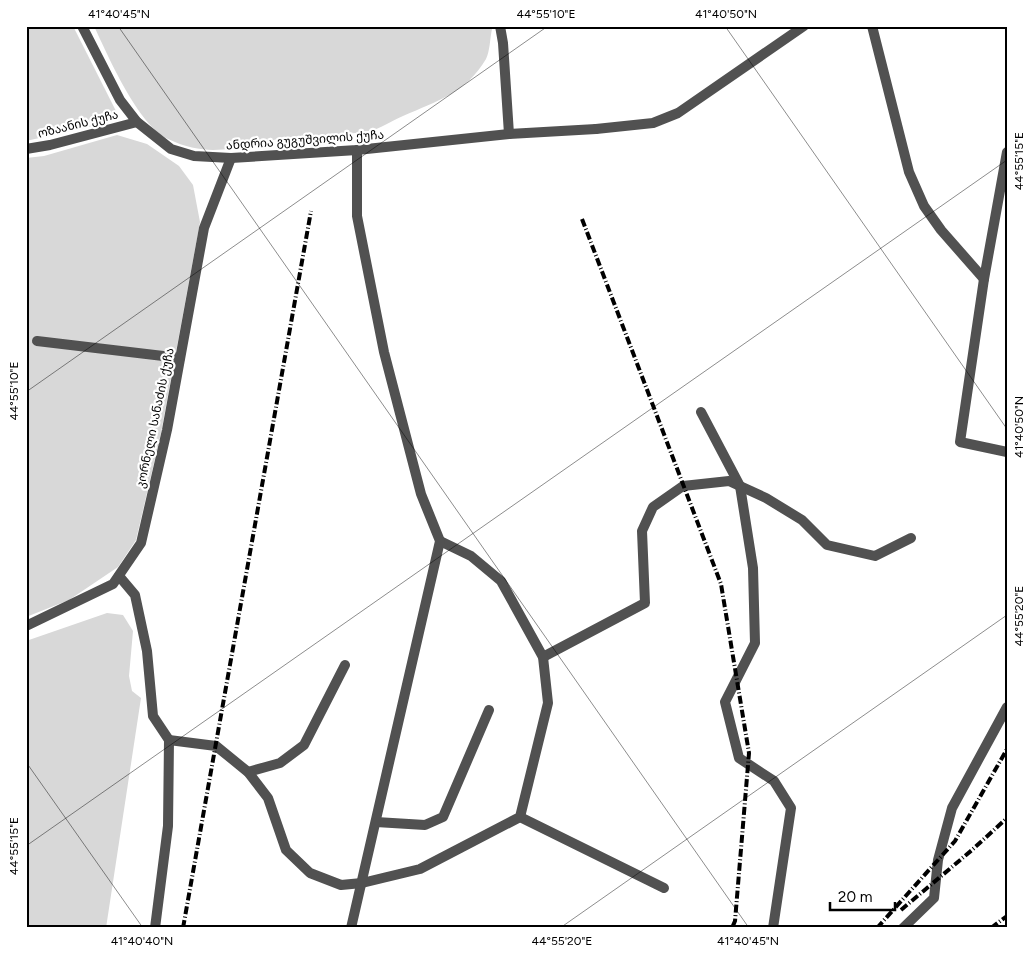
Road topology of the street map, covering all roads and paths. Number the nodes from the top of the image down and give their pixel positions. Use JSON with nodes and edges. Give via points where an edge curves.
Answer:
{"nodes":[{"id":1,"x":82,"y":26,"type":"edge"},
{"id":2,"x":500,"y":26,"type":"edge"},
{"id":3,"x":804,"y":26,"type":"edge"},
{"id":4,"x":872,"y":26,"type":"edge"},
{"id":5,"x":137,"y":122,"type":"junction"},
{"id":6,"x":509,"y":134,"type":"junction"},
{"id":7,"x":26,"y":149,"type":"edge"},
{"id":8,"x":357,"y":150,"type":"junction"},
{"id":9,"x":1007,"y":152,"type":"edge"},
{"id":10,"x":231,"y":158,"type":"junction"},
{"id":11,"x":984,"y":280,"type":"junction"},
{"id":12,"x":38,"y":341,"type":"dead end"},
{"id":13,"x":180,"y":358,"type":"junction"},
{"id":14,"x":701,"y":412,"type":"dead end"},
{"id":15,"x":1007,"y":452,"type":"edge"},
{"id":16,"x":740,"y":486,"type":"junction"},
{"id":17,"x":910,"y":538,"type":"dead end"},
{"id":18,"x":440,"y":541,"type":"junction"},
{"id":19,"x":119,"y":576,"type":"junction"},
{"id":20,"x":26,"y":626,"type":"edge"},
{"id":21,"x":543,"y":657,"type":"junction"},
{"id":22,"x":345,"y":665,"type":"dead end"},
{"id":23,"x":1007,"y":707,"type":"edge"},
{"id":24,"x":489,"y":710,"type":"dead end"},
{"id":25,"x":169,"y":740,"type":"junction"},
{"id":26,"x":248,"y":772,"type":"junction"},
{"id":27,"x":520,"y":817,"type":"junction"},
{"id":28,"x":376,"y":822,"type":"junction"},
{"id":29,"x":362,"y":883,"type":"junction"},
{"id":30,"x":664,"y":888,"type":"dead end"},
{"id":31,"x":155,"y":928,"type":"edge"},
{"id":32,"x":351,"y":928,"type":"edge"},
{"id":33,"x":773,"y":928,"type":"edge"},
{"id":34,"x":903,"y":928,"type":"edge"}],
"edges":[{"from":1,"to":5,"type":"street","name":"ანდრია გუგუშვილის ქუჩა","via":[[120,100]]},
{"from":2,"to":6,"type":"street"},
{"from":3,"to":6,"type":"street","name":"ანდრია გუგუშვილის ქუჩა","via":[[678,113],[653,123]]},
{"from":4,"to":11,"type":"street","via":[[908,172],[924,206]]},
{"from":5,"to":7,"type":"street","name":"ოზაანის ქუჩა"},
{"from":5,"to":10,"type":"street","name":"ანდრია გუგუშვილის ქუჩა","via":[[171,149],[194,156]]},
{"from":6,"to":8,"type":"street","name":"ანდრია გუგუშვილის ქუჩა"},
{"from":8,"to":10,"type":"street","name":"ანდრია გუგუშვილის ქუჩა"},
{"from":8,"to":18,"type":"street","via":[[357,216],[384,352],[422,494]]},
{"from":9,"to":11,"type":"street"},
{"from":10,"to":13,"type":"street","name":"კორნელი სანაძის ქუჩა","via":[[204,228]]},
{"from":11,"to":15,"type":"street","via":[[960,442]]},
{"from":12,"to":13,"type":"street"},
{"from":13,"to":19,"type":"street","name":"კორნელი სანაძის ქუჩა","via":[[141,543]]},
{"from":14,"to":16,"type":"street"},
{"from":16,"to":17,"type":"street","via":[[802,520],[827,545],[875,556]]},
{"from":16,"to":21,"type":"street","via":[[729,481],[683,486],[653,507],[642,531],[645,603]]},
{"from":16,"to":33,"type":"street","via":[[753,568],[755,643],[725,702],[739,758],[774,782],[791,808]]},
{"from":18,"to":21,"type":"street","via":[[471,556],[501,581]]},
{"from":18,"to":28,"type":"street"},
{"from":19,"to":20,"type":"street","name":"კორნელი სანაძის ქუჩა","via":[[113,584]]},
{"from":19,"to":25,"type":"street","via":[[135,595],[147,651],[153,716]]},
{"from":21,"to":27,"type":"street","via":[[548,703]]},
{"from":22,"to":26,"type":"street","via":[[304,744],[280,763]]},
{"from":23,"to":34,"type":"street","via":[[952,808],[938,860],[934,898]]},
{"from":24,"to":28,"type":"street","via":[[442,817],[425,825]]},
{"from":25,"to":26,"type":"street","via":[[216,746]]},
{"from":25,"to":31,"type":"street","via":[[168,826]]},
{"from":26,"to":29,"type":"street","via":[[268,798],[286,850],[310,873],[341,885]]},
{"from":27,"to":29,"type":"street","via":[[420,869]]},
{"from":27,"to":30,"type":"street"},
{"from":28,"to":29,"type":"street"},
{"from":29,"to":32,"type":"street"}]}
